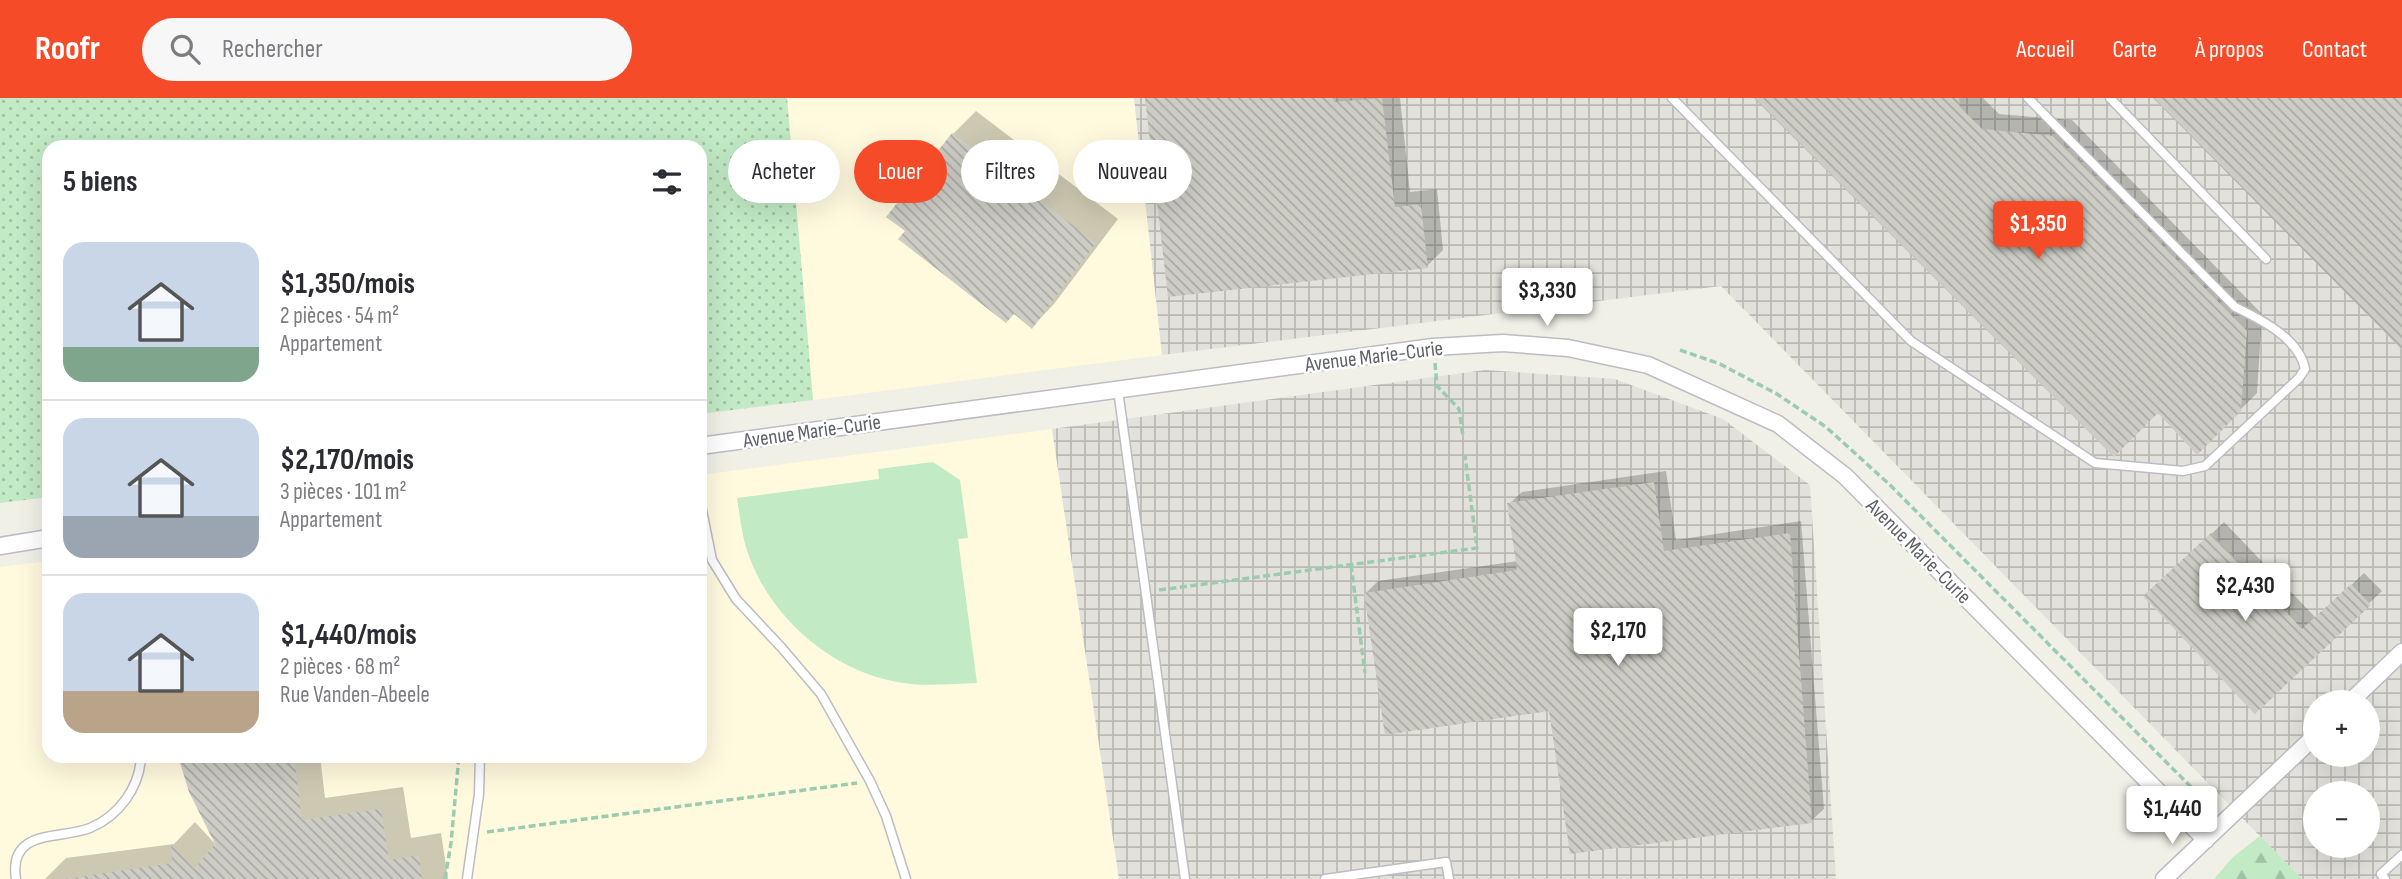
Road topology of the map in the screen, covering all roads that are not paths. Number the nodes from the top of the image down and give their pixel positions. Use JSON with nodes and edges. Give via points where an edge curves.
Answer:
{"nodes":[{"id":1,"x":1672,"y":98,"type":"edge"},
{"id":2,"x":2028,"y":98,"type":"edge"},
{"id":3,"x":2110,"y":98,"type":"edge"},
{"id":4,"x":2266,"y":259,"type":"dead end"},
{"id":5,"x":1118,"y":390,"type":"junction"},
{"id":6,"x":707,"y":445,"type":"edge"},
{"id":7,"x":42,"y":533,"type":"edge"},
{"id":8,"x":707,"y":535,"type":"edge"},
{"id":9,"x":0,"y":536,"type":"edge"},
{"id":10,"x":42,"y":539,"type":"edge"},
{"id":11,"x":0,"y":547,"type":"edge"},
{"id":12,"x":2402,"y":652,"type":"edge"},
{"id":13,"x":2362,"y":690,"type":"edge"},
{"id":14,"x":2303,"y":747,"type":"edge"},
{"id":15,"x":141,"y":763,"type":"edge"},
{"id":16,"x":479,"y":763,"type":"edge"},
{"id":17,"x":2206,"y":840,"type":"junction"},
{"id":18,"x":2402,"y":855,"type":"edge"},
{"id":19,"x":16,"y":879,"type":"edge"},
{"id":20,"x":467,"y":879,"type":"edge"},
{"id":21,"x":905,"y":879,"type":"edge"},
{"id":22,"x":1185,"y":879,"type":"edge"},
{"id":23,"x":1325,"y":879,"type":"edge"},
{"id":24,"x":1449,"y":879,"type":"edge"},
{"id":25,"x":2164,"y":879,"type":"edge"},
{"id":26,"x":2385,"y":879,"type":"edge"}],
"edges":[{"from":1,"to":2,"type":"lane","via":[[1911,341],[2095,463],[2183,471],[2205,467],[2299,378],[2305,369],[2303,358],[2273,326],[2235,307]]},
{"from":3,"to":4,"type":"lane"},
{"from":5,"to":6,"type":"street","name":"Avenue Marie-Curie"},
{"from":5,"to":17,"type":"street","name":"Avenue Marie-Curie","via":[[1433,347],[1503,343],[1568,348],[1648,365],[1778,424],[1845,476]]},
{"from":5,"to":22,"type":"lane"},
{"from":7,"to":9,"type":"street"},
{"from":8,"to":21,"type":"lane","via":[[712,560],[736,599],[821,694],[886,816]]},
{"from":10,"to":11,"type":"street"},
{"from":12,"to":13,"type":"street"},
{"from":14,"to":17,"type":"street"},
{"from":15,"to":19,"type":"lane","via":[[130,795],[111,816],[89,828],[33,839],[19,852]]},
{"from":16,"to":20,"type":"lane"},
{"from":17,"to":25,"type":"street"},
{"from":18,"to":26,"type":"lane","via":[[2381,874]]},
{"from":23,"to":24,"type":"lane","via":[[1446,862]]}]}
